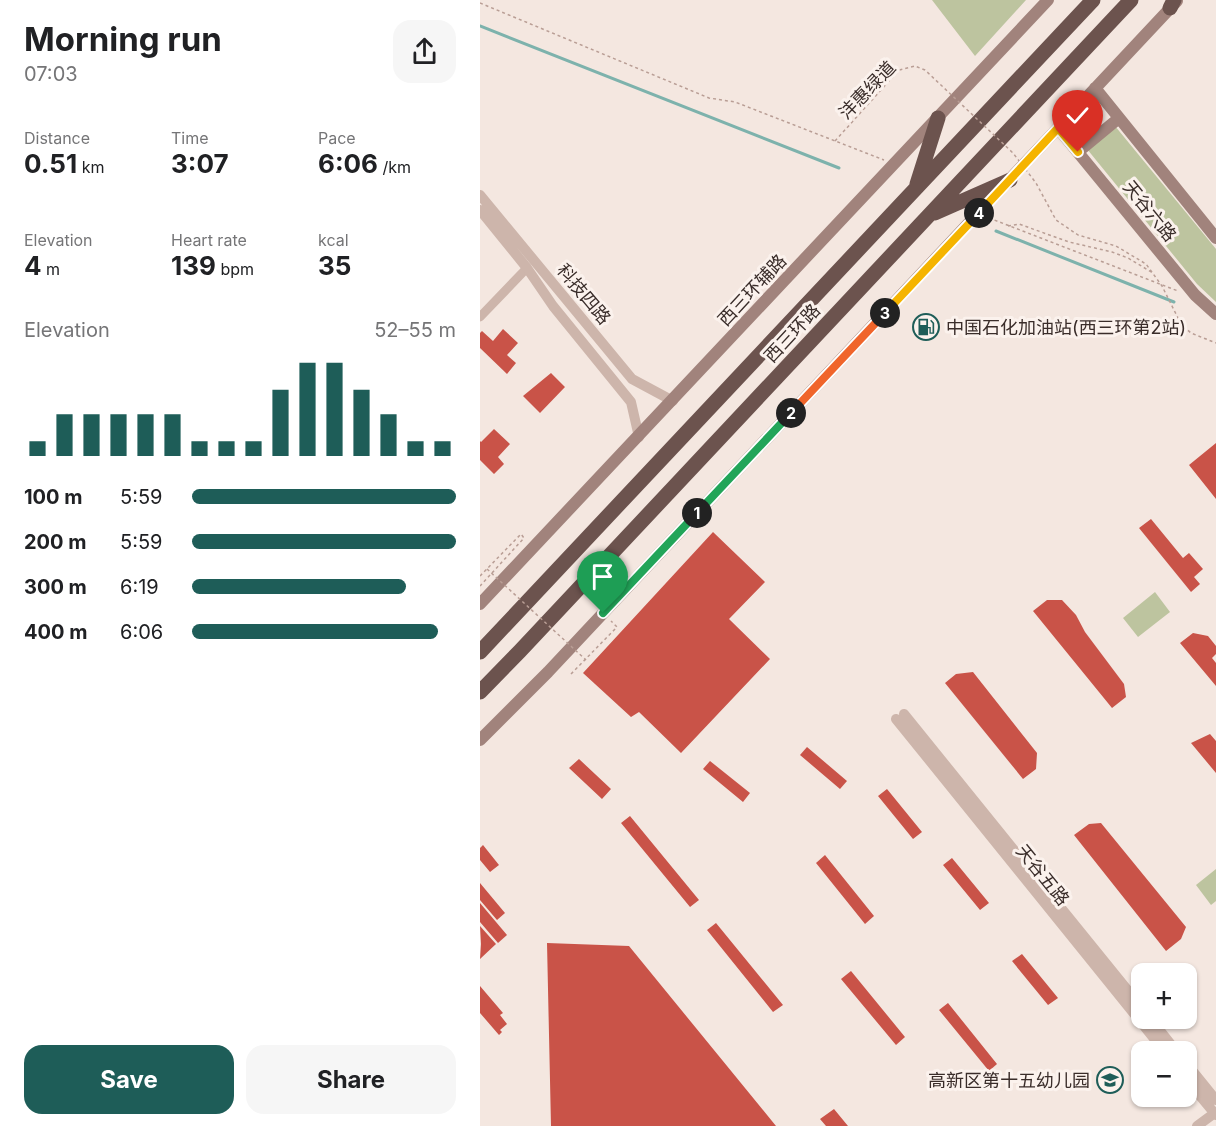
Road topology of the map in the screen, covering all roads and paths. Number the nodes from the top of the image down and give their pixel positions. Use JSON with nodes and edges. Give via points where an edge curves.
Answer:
{"nodes":[{"id":1,"x":1048,"y":0,"type":"edge"},
{"id":2,"x":1093,"y":0,"type":"edge"},
{"id":3,"x":1131,"y":0,"type":"edge"},
{"id":4,"x":480,"y":3,"type":"edge"},
{"id":5,"x":1174,"y":3,"type":"edge"},
{"id":6,"x":1095,"y":88,"type":"junction"},
{"id":7,"x":938,"y":118,"type":"junction"},
{"id":8,"x":1119,"y":118,"type":"junction"},
{"id":9,"x":1058,"y":128,"type":"junction"},
{"id":10,"x":835,"y":141,"type":"junction"},
{"id":11,"x":1078,"y":152,"type":"junction"},
{"id":12,"x":894,"y":164,"type":"junction"},
{"id":13,"x":1010,"y":180,"type":"junction"},
{"id":14,"x":916,"y":189,"type":"junction"},
{"id":15,"x":480,"y":195,"type":"edge"},
{"id":16,"x":480,"y":210,"type":"edge"},
{"id":17,"x":978,"y":213,"type":"junction"},
{"id":18,"x":927,"y":217,"type":"junction"},
{"id":19,"x":1008,"y":226,"type":"junction"},
{"id":20,"x":1216,"y":238,"type":"edge"},
{"id":21,"x":527,"y":268,"type":"junction"},
{"id":22,"x":1153,"y":273,"type":"junction"},
{"id":23,"x":1198,"y":298,"type":"junction"},
{"id":24,"x":1216,"y":314,"type":"edge"},
{"id":25,"x":480,"y":317,"type":"edge"},
{"id":26,"x":1216,"y":343,"type":"edge"},
{"id":27,"x":672,"y":401,"type":"junction"},
{"id":28,"x":639,"y":437,"type":"junction"},
{"id":29,"x":488,"y":569,"type":"junction"},
{"id":30,"x":480,"y":576,"type":"edge"},
{"id":31,"x":480,"y":586,"type":"edge"},
{"id":32,"x":480,"y":604,"type":"edge"},
{"id":33,"x":617,"y":627,"type":"dead end"},
{"id":34,"x":480,"y":652,"type":"edge"},
{"id":35,"x":586,"y":660,"type":"junction"},
{"id":36,"x":571,"y":674,"type":"dead end"},
{"id":37,"x":480,"y":692,"type":"edge"},
{"id":38,"x":480,"y":740,"type":"edge"},
{"id":39,"x":1131,"y":995,"type":"edge"},
{"id":40,"x":1131,"y":1009,"type":"edge"},
{"id":41,"x":1147,"y":1029,"type":"edge"},
{"id":42,"x":1159,"y":1029,"type":"edge"},
{"id":43,"x":1156,"y":1041,"type":"edge"},
{"id":44,"x":1168,"y":1041,"type":"edge"},
{"id":45,"x":1197,"y":1077,"type":"edge"},
{"id":46,"x":1197,"y":1092,"type":"edge"},
{"id":47,"x":1216,"y":1100,"type":"edge"},
{"id":48,"x":1215,"y":1113,"type":"edge"},
{"id":49,"x":1197,"y":1126,"type":"edge"}],
"edges":[{"from":1,"to":7,"type":"main road","name":"西三环辅路"},
{"from":2,"to":14,"type":"highway","name":"西三环路"},
{"from":3,"to":18,"type":"highway","name":"西三环路"},
{"from":4,"to":10,"type":"path","name":"沣惠绿道","via":[[709,98],[735,102]]},
{"from":5,"to":6,"type":"main road"},
{"from":6,"to":8,"type":"main road","name":"天谷六路"},
{"from":6,"to":9,"type":"main road"},
{"from":7,"to":12,"type":"main road","name":"西三环辅路"},
{"from":7,"to":14,"type":"highway"},
{"from":8,"to":11,"type":"main road"},
{"from":8,"to":20,"type":"main road","name":"天谷六路"},
{"from":9,"to":11,"type":"main road","name":"天谷六路"},
{"from":9,"to":13,"type":"main road"},
{"from":10,"to":12,"type":"path"},
{"from":10,"to":22,"type":"path","name":"沣惠绿道","bridge":true,"via":[[899,70],[915,66],[925,70],[1012,153],[1036,183],[1049,210],[1066,228],[1116,246],[1146,264]]},
{"from":11,"to":23,"type":"main road","name":"天谷六路"},
{"from":12,"to":27,"type":"main road","name":"西三环辅路"},
{"from":13,"to":17,"type":"main road"},
{"from":13,"to":18,"type":"highway"},
{"from":14,"to":34,"type":"highway","name":"西三环路"},
{"from":15,"to":27,"type":"street","name":"科技四路","via":[[632,379]]},
{"from":16,"to":21,"type":"street","name":"科技四路"},
{"from":17,"to":19,"type":"path"},
{"from":17,"to":38,"type":"main road"},
{"from":18,"to":37,"type":"highway","name":"西三环路"},
{"from":19,"to":22,"type":"path","bridge":true,"via":[[1029,227],[1095,247],[1128,258]]},
{"from":19,"to":23,"type":"path"},
{"from":21,"to":25,"type":"street"},
{"from":21,"to":28,"type":"street","name":"科技四路","via":[[631,402]]},
{"from":22,"to":26,"type":"path","name":"沣惠绿道","bridge":true,"via":[[1181,324],[1191,333]]},
{"from":23,"to":24,"type":"main road","name":"天谷六路"},
{"from":27,"to":28,"type":"main road","name":"西三环辅路"},
{"from":28,"to":32,"type":"main road","name":"西三环辅路"},
{"from":29,"to":30,"type":"path"},
{"from":29,"to":31,"type":"path","via":[[521,534],[524,538]]},
{"from":29,"to":35,"type":"path","bridge":true},
{"from":33,"to":35,"type":"path"},
{"from":35,"to":36,"type":"path"},
{"from":39,"to":40,"type":"street","name":"天谷五路","via":[[900,717]]},
{"from":41,"to":43,"type":"street","name":"天谷五路"},
{"from":42,"to":44,"type":"street"},
{"from":45,"to":47,"type":"street"},
{"from":46,"to":48,"type":"street"},
{"from":48,"to":49,"type":"street"}]}
